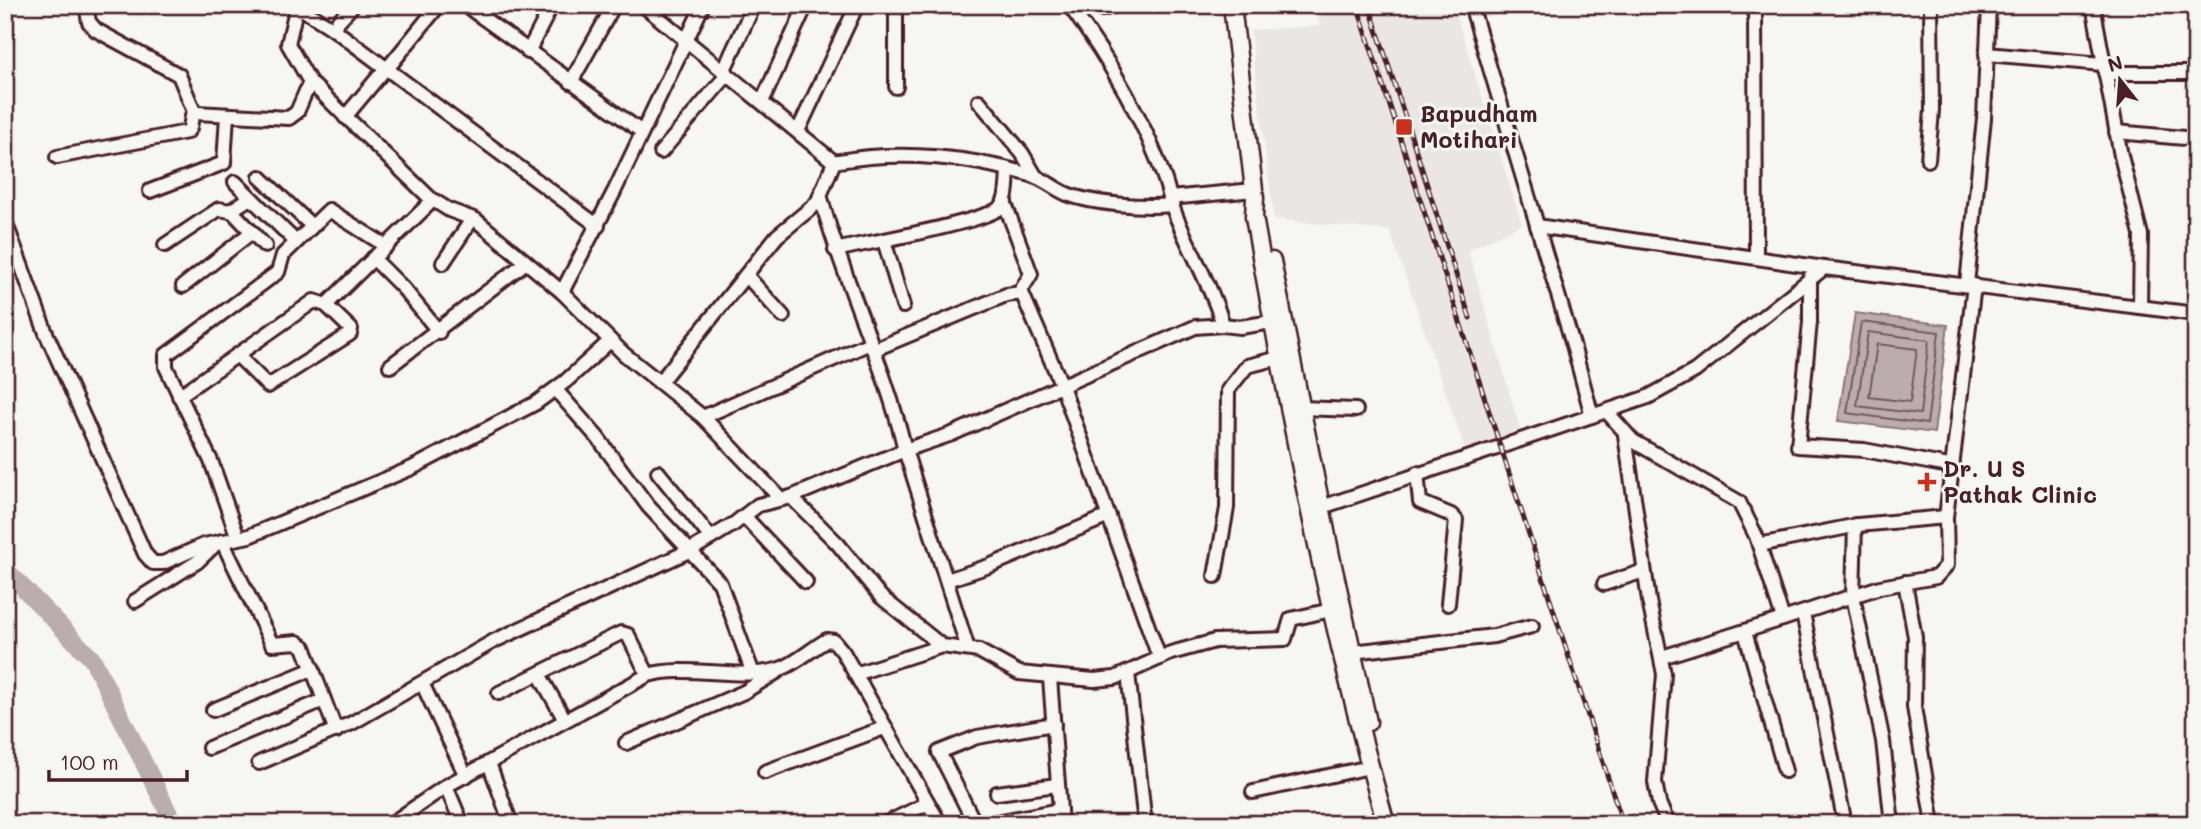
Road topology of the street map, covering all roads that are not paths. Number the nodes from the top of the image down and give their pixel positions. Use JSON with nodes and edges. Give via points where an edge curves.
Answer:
{"nodes":[{"id":1,"x":86,"y":5,"type":"edge"},
{"id":2,"x":353,"y":5,"type":"edge"},
{"id":3,"x":439,"y":5,"type":"edge"},
{"id":4,"x":465,"y":5,"type":"edge"},
{"id":5,"x":552,"y":5,"type":"edge"},
{"id":6,"x":614,"y":5,"type":"edge"},
{"id":7,"x":643,"y":5,"type":"edge"},
{"id":8,"x":703,"y":5,"type":"edge"},
{"id":9,"x":754,"y":5,"type":"edge"},
{"id":10,"x":806,"y":5,"type":"edge"},
{"id":11,"x":857,"y":5,"type":"edge"},
{"id":12,"x":896,"y":5,"type":"edge"},
{"id":13,"x":1069,"y":5,"type":"edge"},
{"id":14,"x":1116,"y":5,"type":"edge"},
{"id":15,"x":1232,"y":5,"type":"edge"},
{"id":16,"x":1471,"y":5,"type":"edge"},
{"id":17,"x":1755,"y":5,"type":"edge"},
{"id":18,"x":1931,"y":5,"type":"edge"},
{"id":19,"x":1989,"y":5,"type":"edge"},
{"id":20,"x":2093,"y":5,"type":"edge"},
{"id":21,"x":297,"y":6,"type":"edge"},
{"id":22,"x":1102,"y":9,"type":"dead end"},
{"id":23,"x":332,"y":28,"type":"junction"},
{"id":24,"x":685,"y":40,"type":"junction"},
{"id":25,"x":528,"y":52,"type":"junction"},
{"id":26,"x":1986,"y":54,"type":"junction"},
{"id":27,"x":386,"y":69,"type":"junction"},
{"id":28,"x":2104,"y":69,"type":"junction"},
{"id":29,"x":2196,"y":73,"type":"edge"},
{"id":30,"x":725,"y":74,"type":"junction"},
{"id":31,"x":310,"y":82,"type":"junction"},
{"id":32,"x":571,"y":82,"type":"junction"},
{"id":33,"x":896,"y":87,"type":"dead end"},
{"id":34,"x":762,"y":102,"type":"junction"},
{"id":35,"x":979,"y":102,"type":"dead end"},
{"id":36,"x":195,"y":114,"type":"junction"},
{"id":37,"x":227,"y":115,"type":"junction"},
{"id":38,"x":345,"y":117,"type":"junction"},
{"id":39,"x":799,"y":131,"type":"junction"},
{"id":40,"x":642,"y":132,"type":"junction"},
{"id":41,"x":2116,"y":132,"type":"junction"},
{"id":42,"x":2196,"y":139,"type":"edge"},
{"id":43,"x":661,"y":152,"type":"dead end"},
{"id":44,"x":57,"y":157,"type":"dead end"},
{"id":45,"x":1928,"y":160,"type":"dead end"},
{"id":46,"x":834,"y":162,"type":"junction"},
{"id":47,"x":1008,"y":171,"type":"junction"},
{"id":48,"x":260,"y":177,"type":"dead end"},
{"id":49,"x":1036,"y":177,"type":"junction"},
{"id":50,"x":235,"y":182,"type":"dead end"},
{"id":51,"x":150,"y":191,"type":"dead end"},
{"id":52,"x":1255,"y":194,"type":"junction"},
{"id":53,"x":250,"y":198,"type":"junction"},
{"id":54,"x":821,"y":198,"type":"junction"},
{"id":55,"x":433,"y":200,"type":"junction"},
{"id":56,"x":1004,"y":201,"type":"junction"},
{"id":57,"x":1171,"y":201,"type":"junction"},
{"id":58,"x":231,"y":211,"type":"junction"},
{"id":59,"x":472,"y":219,"type":"junction"},
{"id":60,"x":5,"y":221,"type":"edge"},
{"id":61,"x":312,"y":226,"type":"junction"},
{"id":62,"x":598,"y":226,"type":"junction"},
{"id":63,"x":1536,"y":226,"type":"junction"},
{"id":64,"x":252,"y":232,"type":"junction"},
{"id":65,"x":884,"y":240,"type":"junction"},
{"id":66,"x":296,"y":242,"type":"junction"},
{"id":67,"x":165,"y":245,"type":"dead end"},
{"id":68,"x":265,"y":246,"type":"dead end"},
{"id":69,"x":386,"y":246,"type":"junction"},
{"id":70,"x":835,"y":250,"type":"junction"},
{"id":71,"x":1756,"y":256,"type":"junction"},
{"id":72,"x":373,"y":258,"type":"junction"},
{"id":73,"x":443,"y":263,"type":"dead end"},
{"id":74,"x":525,"y":263,"type":"junction"},
{"id":75,"x":1824,"y":268,"type":"junction"},
{"id":76,"x":746,"y":275,"type":"junction"},
{"id":77,"x":1810,"y":277,"type":"junction"},
{"id":78,"x":1971,"y":285,"type":"junction"},
{"id":79,"x":183,"y":286,"type":"dead end"},
{"id":80,"x":562,"y":292,"type":"junction"},
{"id":81,"x":1020,"y":292,"type":"junction"},
{"id":82,"x":326,"y":305,"type":"junction"},
{"id":83,"x":903,"y":306,"type":"dead end"},
{"id":84,"x":2140,"y":307,"type":"junction"},
{"id":85,"x":2196,"y":314,"type":"edge"},
{"id":86,"x":783,"y":316,"type":"dead end"},
{"id":87,"x":1272,"y":322,"type":"junction"},
{"id":88,"x":1223,"y":325,"type":"junction"},
{"id":89,"x":439,"y":332,"type":"junction"},
{"id":90,"x":610,"y":341,"type":"junction"},
{"id":91,"x":872,"y":347,"type":"junction"},
{"id":92,"x":239,"y":356,"type":"junction"},
{"id":93,"x":1279,"y":358,"type":"junction"},
{"id":94,"x":390,"y":366,"type":"dead end"},
{"id":95,"x":660,"y":382,"type":"junction"},
{"id":96,"x":1062,"y":386,"type":"junction"},
{"id":97,"x":556,"y":390,"type":"junction"},
{"id":98,"x":180,"y":396,"type":"junction"},
{"id":99,"x":1300,"y":408,"type":"junction"},
{"id":100,"x":1356,"y":410,"type":"dead end"},
{"id":101,"x":1607,"y":412,"type":"junction"},
{"id":102,"x":1592,"y":416,"type":"junction"},
{"id":103,"x":703,"y":417,"type":"junction"},
{"id":104,"x":1625,"y":435,"type":"junction"},
{"id":105,"x":905,"y":450,"type":"junction"},
{"id":106,"x":1954,"y":467,"type":"junction"},
{"id":107,"x":658,"y":472,"type":"dead end"},
{"id":108,"x":1418,"y":473,"type":"junction"},
{"id":109,"x":786,"y":498,"type":"junction"},
{"id":110,"x":1316,"y":509,"type":"junction"},
{"id":111,"x":744,"y":516,"type":"junction"},
{"id":112,"x":1109,"y":516,"type":"junction"},
{"id":113,"x":1946,"y":517,"type":"junction"},
{"id":114,"x":1854,"y":525,"type":"junction"},
{"id":115,"x":238,"y":538,"type":"junction"},
{"id":116,"x":711,"y":538,"type":"junction"},
{"id":117,"x":220,"y":542,"type":"junction"},
{"id":118,"x":1759,"y":545,"type":"junction"},
{"id":119,"x":691,"y":550,"type":"junction"},
{"id":120,"x":1644,"y":571,"type":"junction"},
{"id":121,"x":1215,"y":576,"type":"dead end"},
{"id":122,"x":947,"y":580,"type":"junction"},
{"id":123,"x":806,"y":582,"type":"dead end"},
{"id":124,"x":1905,"y":582,"type":"junction"},
{"id":125,"x":1604,"y":584,"type":"dead end"},
{"id":126,"x":1853,"y":596,"type":"junction"},
{"id":127,"x":135,"y":601,"type":"dead end"},
{"id":128,"x":1448,"y":604,"type":"dead end"},
{"id":129,"x":1331,"y":610,"type":"junction"},
{"id":130,"x":1802,"y":614,"type":"junction"},
{"id":131,"x":1783,"y":618,"type":"junction"},
{"id":132,"x":1532,"y":626,"type":"dead end"},
{"id":133,"x":1745,"y":632,"type":"junction"},
{"id":134,"x":942,"y":646,"type":"junction"},
{"id":135,"x":968,"y":649,"type":"junction"},
{"id":136,"x":1352,"y":652,"type":"junction"},
{"id":137,"x":1159,"y":657,"type":"junction"},
{"id":138,"x":1662,"y":657,"type":"junction"},
{"id":139,"x":783,"y":668,"type":"junction"},
{"id":140,"x":313,"y":669,"type":"junction"},
{"id":141,"x":752,"y":671,"type":"junction"},
{"id":142,"x":1128,"y":673,"type":"junction"},
{"id":143,"x":540,"y":674,"type":"junction"},
{"id":144,"x":855,"y":674,"type":"junction"},
{"id":145,"x":648,"y":675,"type":"junction"},
{"id":146,"x":1050,"y":678,"type":"junction"},
{"id":147,"x":422,"y":683,"type":"junction"},
{"id":148,"x":499,"y":693,"type":"dead end"},
{"id":149,"x":324,"y":700,"type":"junction"},
{"id":150,"x":213,"y":710,"type":"dead end"},
{"id":151,"x":565,"y":720,"type":"junction"},
{"id":152,"x":1054,"y":724,"type":"junction"},
{"id":153,"x":884,"y":728,"type":"junction"},
{"id":154,"x":336,"y":731,"type":"junction"},
{"id":155,"x":626,"y":743,"type":"dead end"},
{"id":156,"x":209,"y":748,"type":"dead end"},
{"id":157,"x":259,"y":763,"type":"dead end"},
{"id":158,"x":489,"y":763,"type":"junction"},
{"id":159,"x":1370,"y":767,"type":"junction"},
{"id":160,"x":1785,"y":771,"type":"dead end"},
{"id":161,"x":765,"y":772,"type":"dead end"},
{"id":162,"x":466,"y":775,"type":"junction"},
{"id":163,"x":1057,"y":785,"type":"junction"},
{"id":164,"x":446,"y":786,"type":"junction"},
{"id":165,"x":1253,"y":792,"type":"dead end"},
{"id":166,"x":997,"y":793,"type":"dead end"},
{"id":167,"x":928,"y":803,"type":"junction"},
{"id":168,"x":1060,"y":810,"type":"junction"},
{"id":169,"x":391,"y":824,"type":"edge"},
{"id":170,"x":462,"y":824,"type":"edge"},
{"id":171,"x":511,"y":824,"type":"edge"},
{"id":172,"x":885,"y":824,"type":"edge"},
{"id":173,"x":940,"y":824,"type":"edge"},
{"id":174,"x":975,"y":824,"type":"edge"},
{"id":175,"x":986,"y":824,"type":"edge"},
{"id":176,"x":1061,"y":824,"type":"edge"},
{"id":177,"x":1145,"y":824,"type":"edge"},
{"id":178,"x":1386,"y":824,"type":"edge"},
{"id":179,"x":1397,"y":824,"type":"edge"},
{"id":180,"x":1668,"y":824,"type":"edge"},
{"id":181,"x":1844,"y":824,"type":"edge"},
{"id":182,"x":1892,"y":824,"type":"edge"},
{"id":183,"x":1933,"y":824,"type":"edge"}],
"edges":[{"from":1,"to":36,"type":"street","via":[[89,22],[96,30],[179,75]]},
{"from":2,"to":23,"type":"street"},
{"from":3,"to":27,"type":"street"},
{"from":4,"to":25,"type":"street"},
{"from":5,"to":25,"type":"street"},
{"from":6,"to":32,"type":"street"},
{"from":7,"to":24,"type":"street"},
{"from":8,"to":24,"type":"street"},
{"from":9,"to":30,"type":"street"},
{"from":10,"to":34,"type":"street"},
{"from":11,"to":39,"type":"street"},
{"from":12,"to":33,"type":"street"},
{"from":13,"to":57,"type":"street","via":[[1127,96]]},
{"from":14,"to":22,"type":"street"},
{"from":15,"to":52,"type":"main road"},
{"from":16,"to":63,"type":"street"},
{"from":17,"to":71,"type":"street"},
{"from":18,"to":45,"type":"street"},
{"from":19,"to":26,"type":"street"},
{"from":20,"to":28,"type":"street"},
{"from":21,"to":23,"type":"street"},
{"from":21,"to":31,"type":"street","via":[[288,44]]},
{"from":23,"to":27,"type":"street"},
{"from":24,"to":30,"type":"street"},
{"from":24,"to":40,"type":"street"},
{"from":25,"to":32,"type":"street"},
{"from":26,"to":28,"type":"street"},
{"from":26,"to":78,"type":"street"},
{"from":27,"to":38,"type":"street"},
{"from":27,"to":62,"type":"street"},
{"from":28,"to":29,"type":"street"},
{"from":28,"to":41,"type":"street"},
{"from":30,"to":34,"type":"street"},
{"from":30,"to":43,"type":"street"},
{"from":31,"to":37,"type":"street","via":[[292,117]]},
{"from":31,"to":38,"type":"street"},
{"from":32,"to":40,"type":"street"},
{"from":34,"to":39,"type":"street"},
{"from":35,"to":49,"type":"street"},
{"from":36,"to":37,"type":"street"},
{"from":36,"to":44,"type":"street","via":[[187,132]]},
{"from":37,"to":51,"type":"street","via":[[224,163]]},
{"from":38,"to":55,"type":"street"},
{"from":39,"to":46,"type":"street"},
{"from":40,"to":62,"type":"street"},
{"from":41,"to":42,"type":"street"},
{"from":41,"to":84,"type":"street","via":[[2141,235]]},
{"from":46,"to":47,"type":"street","via":[[914,156]]},
{"from":46,"to":54,"type":"street"},
{"from":47,"to":49,"type":"street"},
{"from":47,"to":56,"type":"street"},
{"from":48,"to":61,"type":"street"},
{"from":49,"to":57,"type":"street","via":[[1086,199]]},
{"from":50,"to":53,"type":"street"},
{"from":52,"to":57,"type":"street"},
{"from":52,"to":87,"type":"main road","via":[[1254,217]]},
{"from":52,"to":99,"type":"main road","via":[[1264,215]]},
{"from":53,"to":58,"type":"street"},
{"from":53,"to":66,"type":"street"},
{"from":54,"to":70,"type":"street"},
{"from":54,"to":76,"type":"street","via":[[782,231]]},
{"from":55,"to":59,"type":"street"},
{"from":55,"to":69,"type":"street"},
{"from":56,"to":65,"type":"street","via":[[996,210],[970,219]]},
{"from":56,"to":81,"type":"street","via":[[1031,274]]},
{"from":57,"to":88,"type":"street"},
{"from":58,"to":64,"type":"street"},
{"from":58,"to":67,"type":"street","via":[[220,208]]},
{"from":59,"to":73,"type":"street"},
{"from":59,"to":74,"type":"street"},
{"from":60,"to":117,"type":"street","via":[[46,333],[147,558],[158,564]]},
{"from":61,"to":66,"type":"street"},
{"from":61,"to":69,"type":"street","via":[[333,210]]},
{"from":62,"to":80,"type":"street"},
{"from":63,"to":71,"type":"street"},
{"from":63,"to":102,"type":"street"},
{"from":64,"to":68,"type":"street"},
{"from":64,"to":79,"type":"street"},
{"from":65,"to":70,"type":"street"},
{"from":65,"to":83,"type":"street"},
{"from":66,"to":98,"type":"street","via":[[281,256],[278,272],[166,355],[166,367]]},
{"from":69,"to":72,"type":"street"},
{"from":70,"to":91,"type":"street"},
{"from":71,"to":75,"type":"street"},
{"from":72,"to":82,"type":"street"},
{"from":72,"to":89,"type":"street"},
{"from":74,"to":80,"type":"street"},
{"from":74,"to":89,"type":"street"},
{"from":75,"to":77,"type":"street"},
{"from":75,"to":78,"type":"street"},
{"from":76,"to":86,"type":"street"},
{"from":76,"to":95,"type":"street"},
{"from":77,"to":101,"type":"street","via":[[1695,371],[1648,397]]},
{"from":77,"to":106,"type":"street","via":[[1798,446],[1864,450]]},
{"from":78,"to":84,"type":"street"},
{"from":78,"to":106,"type":"street"},
{"from":80,"to":90,"type":"street"},
{"from":81,"to":91,"type":"street"},
{"from":81,"to":96,"type":"street"},
{"from":82,"to":92,"type":"street","via":[[314,301]]},
{"from":82,"to":92,"type":"street","via":[[351,332],[268,386]]},
{"from":84,"to":85,"type":"street"},
{"from":87,"to":88,"type":"street"},
{"from":87,"to":93,"type":"main road"},
{"from":88,"to":96,"type":"street","via":[[1195,327]]},
{"from":89,"to":94,"type":"street"},
{"from":90,"to":95,"type":"street"},
{"from":90,"to":97,"type":"street"},
{"from":91,"to":103,"type":"street"},
{"from":91,"to":105,"type":"street"},
{"from":92,"to":98,"type":"street"},
{"from":93,"to":110,"type":"main road"},
{"from":93,"to":121,"type":"street","via":[[1247,366],[1228,390],[1227,509]]},
{"from":95,"to":103,"type":"street"},
{"from":96,"to":105,"type":"street","via":[[952,435]]},
{"from":96,"to":112,"type":"street"},
{"from":97,"to":115,"type":"street","via":[[412,468]]},
{"from":97,"to":119,"type":"street","via":[[648,506]]},
{"from":98,"to":115,"type":"street","via":[[216,474]]},
{"from":99,"to":100,"type":"street"},
{"from":99,"to":110,"type":"main road"},
{"from":101,"to":102,"type":"street"},
{"from":101,"to":104,"type":"street"},
{"from":102,"to":108,"type":"street"},
{"from":103,"to":109,"type":"street"},
{"from":104,"to":118,"type":"street","via":[[1739,502]]},
{"from":104,"to":120,"type":"street"},
{"from":105,"to":109,"type":"street"},
{"from":105,"to":122,"type":"street"},
{"from":106,"to":113,"type":"street"},
{"from":107,"to":116,"type":"street"},
{"from":108,"to":110,"type":"street"},
{"from":108,"to":128,"type":"street","via":[[1419,502],[1456,520]]},
{"from":109,"to":111,"type":"street","via":[[758,505]]},
{"from":109,"to":134,"type":"street","via":[[838,544],[881,597]]},
{"from":110,"to":129,"type":"main road"},
{"from":110,"to":136,"type":"main road"},
{"from":111,"to":116,"type":"street"},
{"from":111,"to":123,"type":"street"},
{"from":112,"to":122,"type":"street"},
{"from":112,"to":137,"type":"street"},
{"from":113,"to":114,"type":"street"},
{"from":113,"to":124,"type":"street","via":[[1944,570],[1936,577]]},
{"from":114,"to":118,"type":"street"},
{"from":114,"to":126,"type":"street"},
{"from":115,"to":117,"type":"street"},
{"from":116,"to":119,"type":"street"},
{"from":117,"to":127,"type":"street"},
{"from":117,"to":140,"type":"street","via":[[271,642],[300,642]]},
{"from":118,"to":131,"type":"street"},
{"from":119,"to":141,"type":"street","via":[[725,591]]},
{"from":119,"to":147,"type":"street","via":[[517,629]]},
{"from":120,"to":125,"type":"street"},
{"from":120,"to":138,"type":"street"},
{"from":122,"to":135,"type":"street"},
{"from":124,"to":126,"type":"street"},
{"from":124,"to":183,"type":"street","via":[[1915,637],[1914,707]]},
{"from":126,"to":130,"type":"street"},
{"from":126,"to":182,"type":"street","via":[[1883,741]]},
{"from":129,"to":137,"type":"street","via":[[1291,619],[1285,639],[1215,640]]},
{"from":129,"to":159,"type":"main road"},
{"from":130,"to":131,"type":"street"},
{"from":130,"to":181,"type":"street"},
{"from":131,"to":133,"type":"street"},
{"from":132,"to":136,"type":"street","via":[[1494,636]]},
{"from":133,"to":138,"type":"street"},
{"from":133,"to":160,"type":"street"},
{"from":134,"to":135,"type":"street"},
{"from":134,"to":144,"type":"street"},
{"from":135,"to":146,"type":"street","via":[[979,650],[1019,673]]},
{"from":136,"to":179,"type":"main road"},
{"from":137,"to":142,"type":"street"},
{"from":138,"to":180,"type":"street","via":[[1665,691],[1655,782]]},
{"from":139,"to":141,"type":"street"},
{"from":139,"to":144,"type":"street","via":[[827,640],[834,641]]},
{"from":139,"to":155,"type":"street","via":[[744,692]]},
{"from":140,"to":149,"type":"street"},
{"from":140,"to":150,"type":"street"},
{"from":141,"to":145,"type":"street","via":[[671,670]]},
{"from":142,"to":146,"type":"street","via":[[1094,680]]},
{"from":142,"to":177,"type":"street"},
{"from":143,"to":145,"type":"street","via":[[624,633]]},
{"from":143,"to":148,"type":"street"},
{"from":143,"to":151,"type":"street"},
{"from":144,"to":153,"type":"street"},
{"from":145,"to":151,"type":"street"},
{"from":146,"to":152,"type":"street"},
{"from":147,"to":154,"type":"street"},
{"from":147,"to":162,"type":"street"},
{"from":149,"to":154,"type":"street"},
{"from":149,"to":156,"type":"street"},
{"from":151,"to":158,"type":"street"},
{"from":152,"to":163,"type":"street"},
{"from":152,"to":174,"type":"street","via":[[977,737],[939,752]]},
{"from":153,"to":161,"type":"street"},
{"from":153,"to":167,"type":"street"},
{"from":154,"to":157,"type":"street"},
{"from":158,"to":162,"type":"street"},
{"from":158,"to":171,"type":"street"},
{"from":159,"to":165,"type":"street"},
{"from":159,"to":178,"type":"main road"},
{"from":162,"to":164,"type":"street"},
{"from":163,"to":166,"type":"street"},
{"from":163,"to":168,"type":"street"},
{"from":164,"to":169,"type":"street"},
{"from":164,"to":170,"type":"street"},
{"from":167,"to":172,"type":"street"},
{"from":167,"to":173,"type":"street"},
{"from":168,"to":175,"type":"street"},
{"from":168,"to":176,"type":"street"}]}
